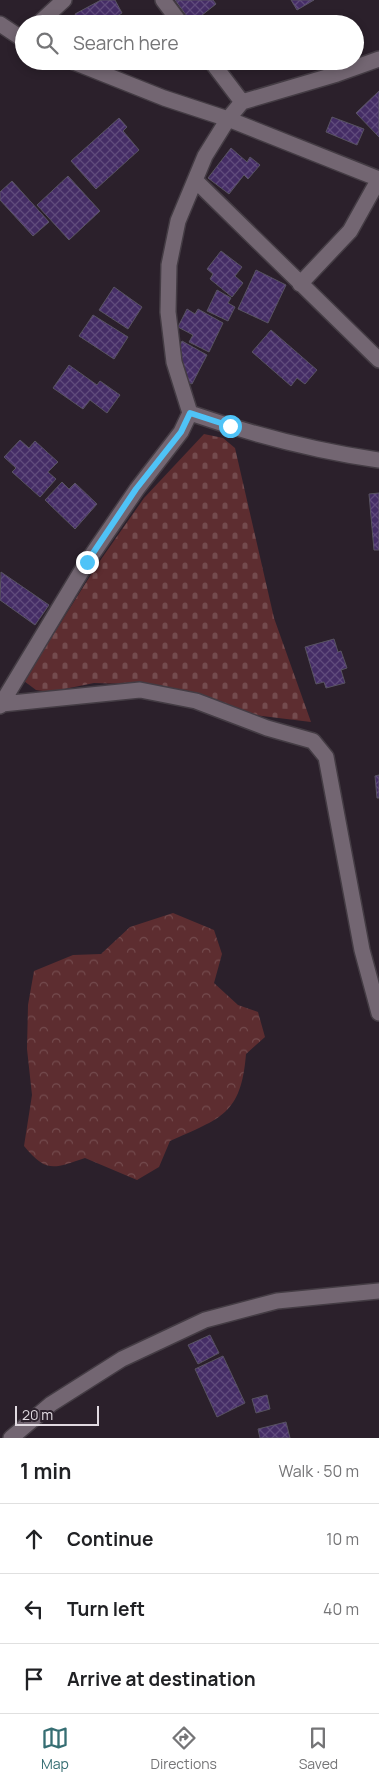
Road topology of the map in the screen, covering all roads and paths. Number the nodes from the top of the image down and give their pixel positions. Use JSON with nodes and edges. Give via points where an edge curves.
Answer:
{"nodes":[{"id":1,"x":64,"y":0,"type":"edge"},
{"id":2,"x":163,"y":0,"type":"edge"},
{"id":3,"x":48,"y":15,"type":"edge"},
{"id":4,"x":174,"y":15,"type":"edge"},
{"id":5,"x":0,"y":24,"type":"edge"},
{"id":6,"x":15,"y":34,"type":"edge"},
{"id":7,"x":379,"y":60,"type":"edge"},
{"id":8,"x":364,"y":65,"type":"edge"},
{"id":9,"x":94,"y":70,"type":"edge"},
{"id":10,"x":218,"y":70,"type":"edge"},
{"id":11,"x":349,"y":70,"type":"edge"},
{"id":12,"x":242,"y":102,"type":"junction"},
{"id":13,"x":228,"y":119,"type":"junction"},
{"id":14,"x":379,"y":179,"type":"edge"},
{"id":15,"x":195,"y":180,"type":"junction"},
{"id":16,"x":300,"y":284,"type":"junction"},
{"id":17,"x":379,"y":360,"type":"edge"},
{"id":18,"x":190,"y":413,"type":"junction"},
{"id":19,"x":379,"y":460,"type":"edge"},
{"id":20,"x":1,"y":705,"type":"edge"},
{"id":21,"x":379,"y":1014,"type":"edge"},
{"id":22,"x":379,"y":1291,"type":"edge"},
{"id":23,"x":11,"y":1438,"type":"edge"}],
"edges":[{"from":1,"to":3,"type":"street"},
{"from":2,"to":4,"type":"street"},
{"from":5,"to":6,"type":"street"},
{"from":7,"to":8,"type":"street"},
{"from":9,"to":13,"type":"street"},
{"from":10,"to":12,"type":"street"},
{"from":11,"to":12,"type":"street"},
{"from":12,"to":13,"type":"street"},
{"from":13,"to":14,"type":"street"},
{"from":13,"to":15,"type":"street","via":[[205,156]]},
{"from":14,"to":16,"type":"street","via":[[350,232]]},
{"from":15,"to":16,"type":"street"},
{"from":15,"to":18,"type":"street","via":[[178,221],[169,265],[168,312],[174,362]]},
{"from":16,"to":17,"type":"street"},
{"from":18,"to":19,"type":"street","via":[[331,452]]},
{"from":18,"to":20,"type":"street","via":[[181,432],[136,489],[87,562]]},
{"from":20,"to":21,"type":"street","via":[[140,690],[196,701],[267,728],[313,741],[326,757],[362,950]]},
{"from":22,"to":23,"type":"street","via":[[277,1301],[205,1320],[122,1359],[50,1404]]}]}
